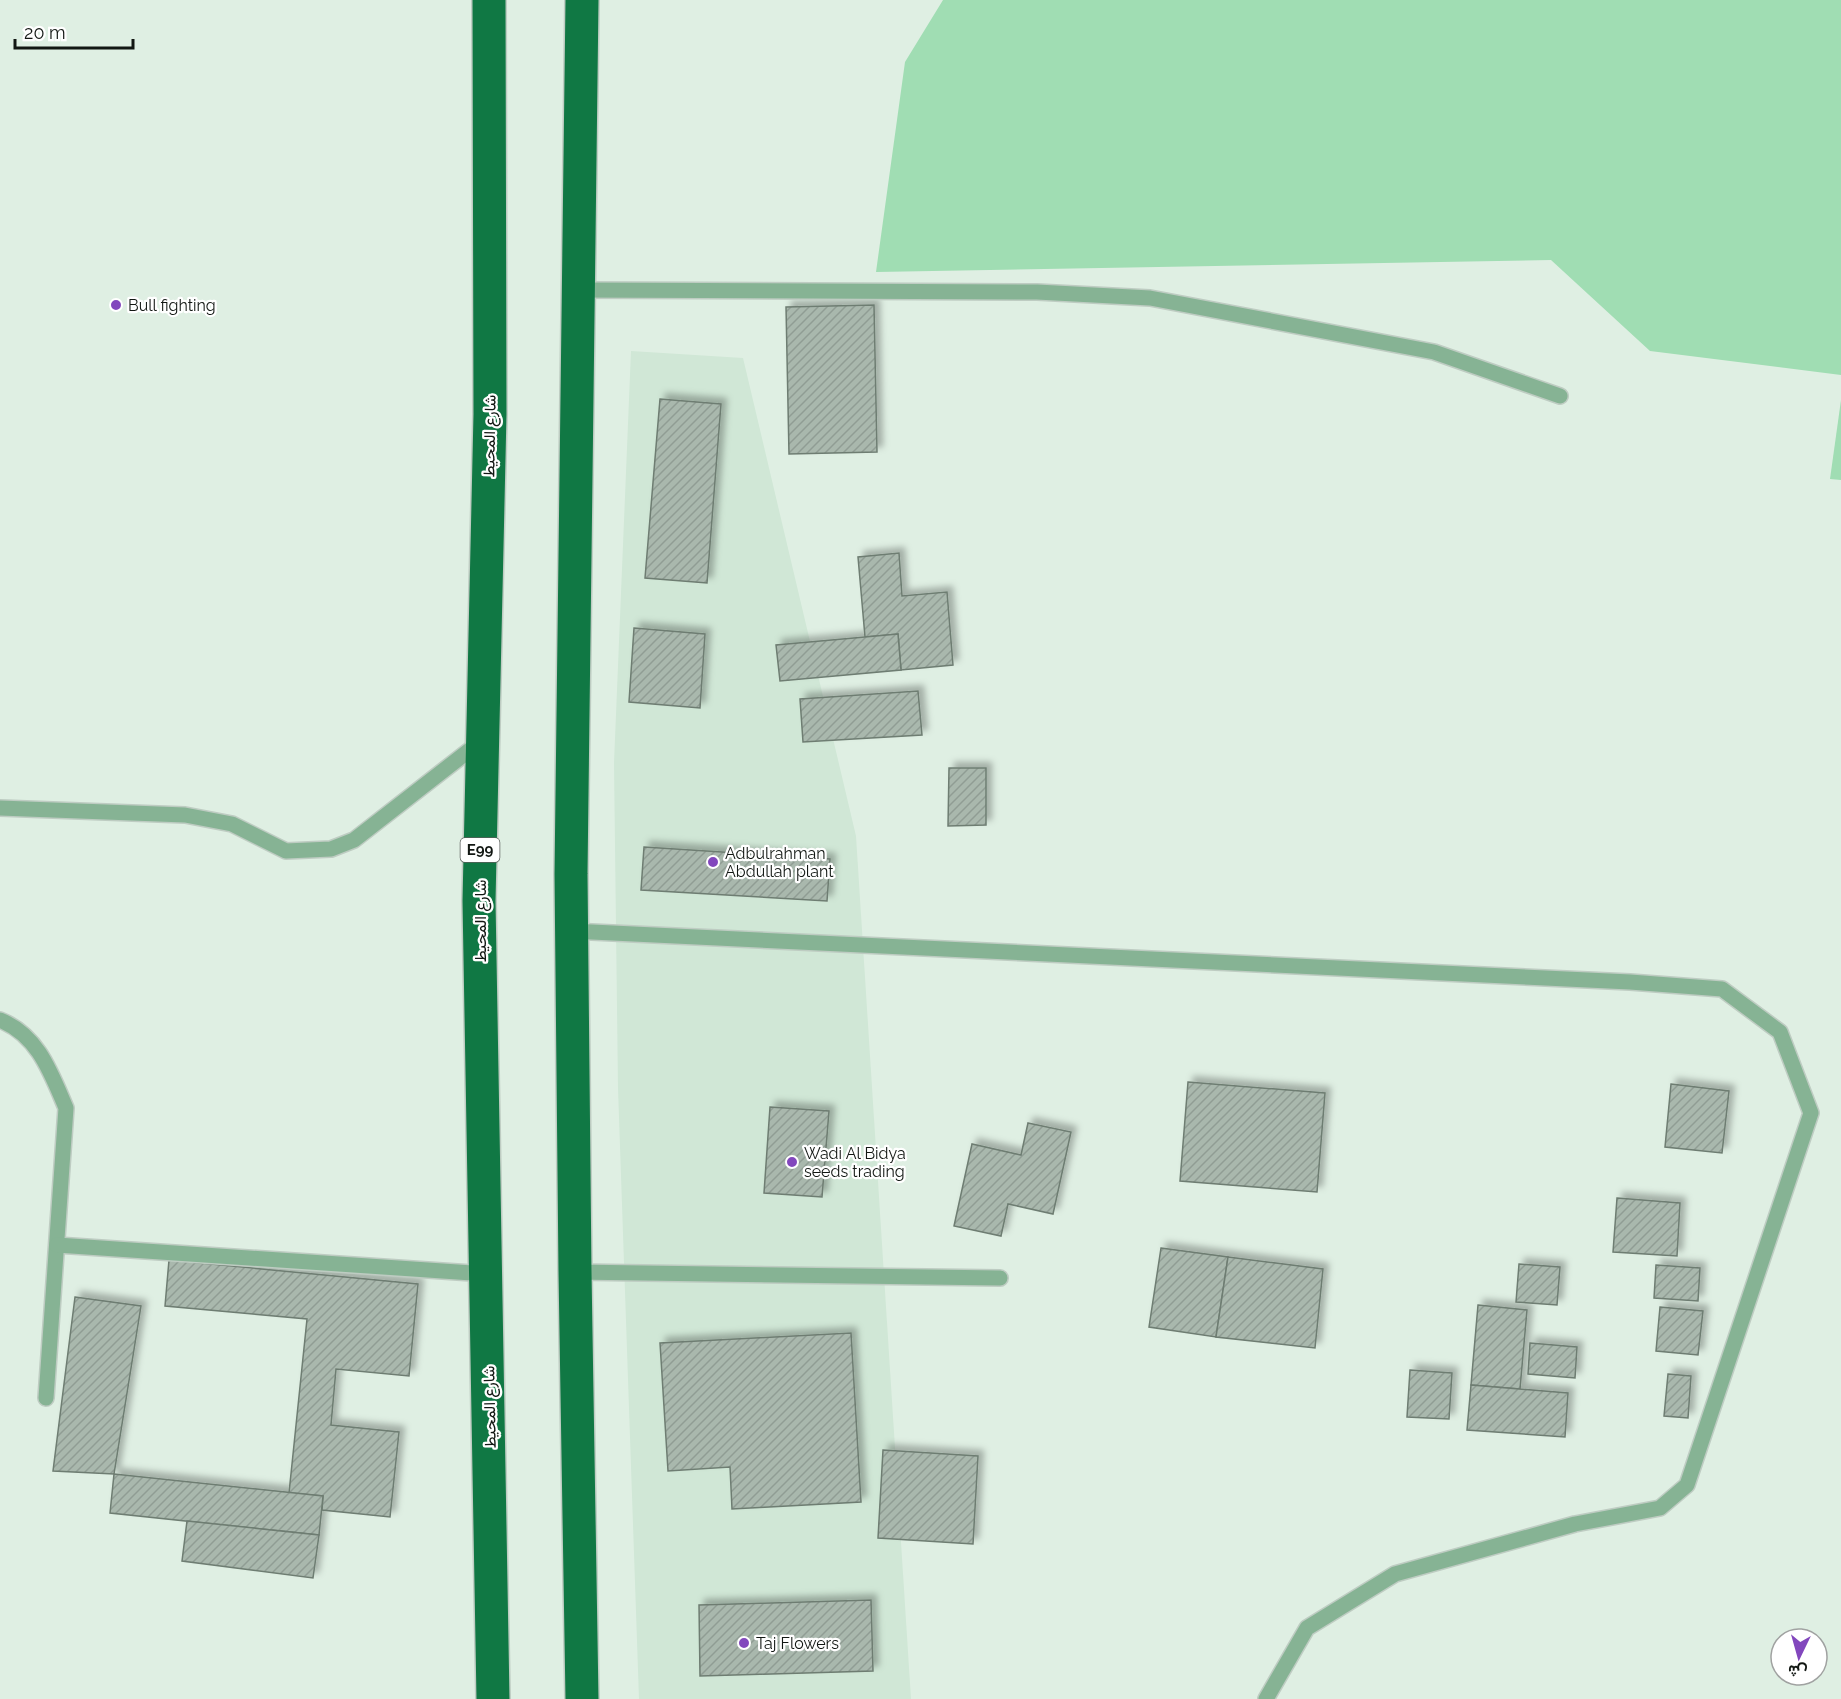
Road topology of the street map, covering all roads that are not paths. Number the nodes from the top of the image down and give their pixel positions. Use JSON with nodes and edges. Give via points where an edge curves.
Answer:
{"nodes":[{"id":1,"x":489,"y":0,"type":"edge"},
{"id":2,"x":582,"y":0,"type":"edge"},
{"id":3,"x":578,"y":290,"type":"junction"},
{"id":4,"x":1560,"y":396,"type":"dead end"},
{"id":5,"x":483,"y":740,"type":"junction"},
{"id":6,"x":0,"y":808,"type":"edge"},
{"id":7,"x":571,"y":931,"type":"junction"},
{"id":8,"x":0,"y":1020,"type":"edge"},
{"id":9,"x":57,"y":1245,"type":"junction"},
{"id":10,"x":574,"y":1272,"type":"junction"},
{"id":11,"x":487,"y":1274,"type":"junction"},
{"id":12,"x":1000,"y":1278,"type":"dead end"},
{"id":13,"x":46,"y":1398,"type":"dead end"},
{"id":14,"x":493,"y":1699,"type":"edge"},
{"id":15,"x":582,"y":1699,"type":"edge"},
{"id":16,"x":1266,"y":1699,"type":"edge"}],
"edges":[{"from":1,"to":5,"type":"highway","name":"شارع المحيط","number":"E99","via":[[490,414]]},
{"from":2,"to":3,"type":"highway"},
{"from":3,"to":4,"type":"lane","via":[[1037,292],[1150,298],[1434,352]]},
{"from":3,"to":7,"type":"highway"},
{"from":5,"to":6,"type":"lane","via":[[354,840],[331,849],[286,851],[232,824],[185,815]]},
{"from":5,"to":11,"type":"highway","name":"شارع المحيط","number":"E99","via":[[479,901]]},
{"from":7,"to":10,"type":"highway"},
{"from":7,"to":16,"type":"lane","via":[[1722,989],[1780,1032],[1811,1113],[1687,1485],[1660,1509],[1575,1524],[1395,1574],[1307,1628]]},
{"from":8,"to":9,"type":"lane","via":[[36,1046],[66,1108]]},
{"from":9,"to":11,"type":"lane"},
{"from":9,"to":13,"type":"lane"},
{"from":10,"to":12,"type":"lane"},
{"from":10,"to":15,"type":"highway"},
{"from":11,"to":14,"type":"highway","name":"شارع المحيط","number":"E99"}]}
